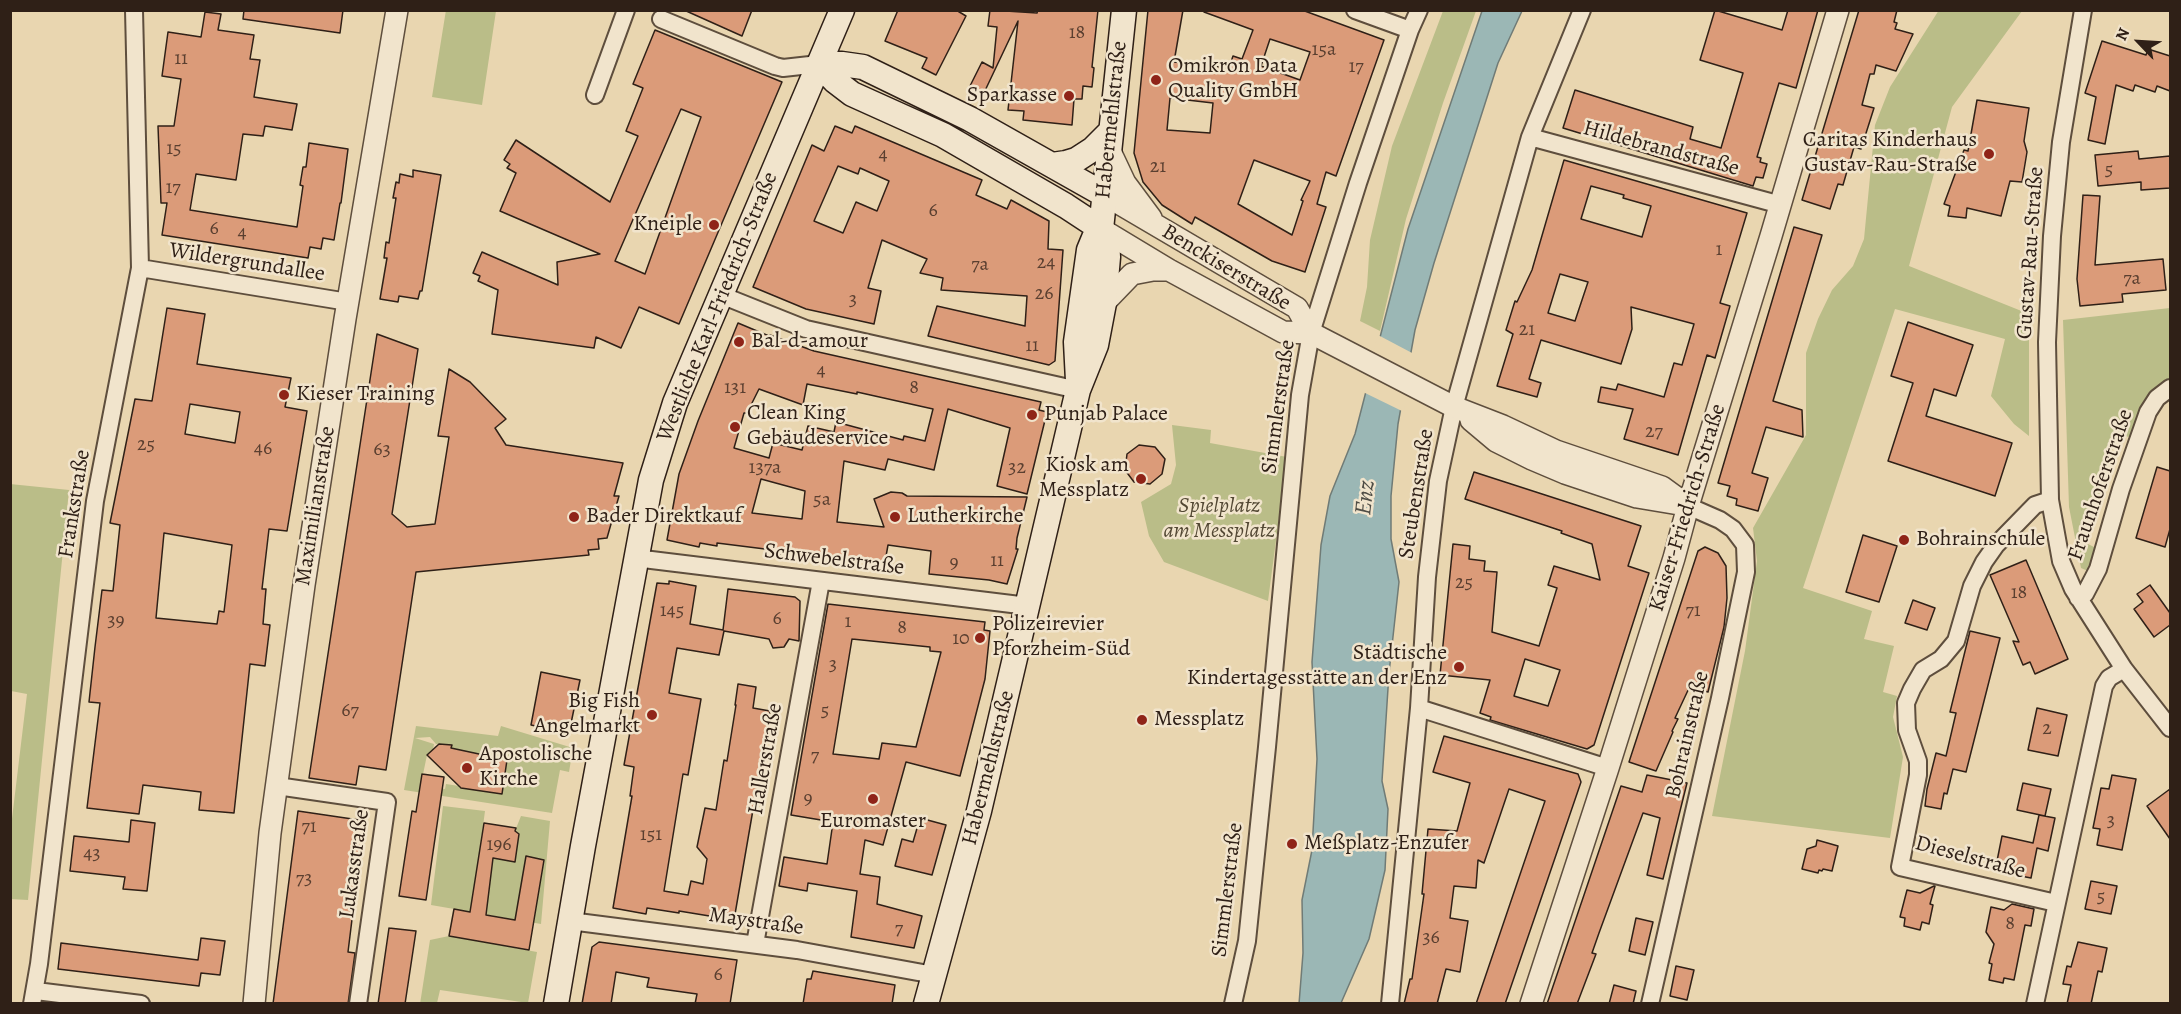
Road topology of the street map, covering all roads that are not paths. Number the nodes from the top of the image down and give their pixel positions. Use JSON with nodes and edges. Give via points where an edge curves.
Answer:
{"nodes":[{"id":1,"x":134,"y":10,"type":"edge"},
{"id":2,"x":397,"y":10,"type":"edge"},
{"id":3,"x":626,"y":10,"type":"edge"},
{"id":4,"x":842,"y":10,"type":"edge"},
{"id":5,"x":1124,"y":10,"type":"edge"},
{"id":6,"x":1355,"y":10,"type":"edge"},
{"id":7,"x":1419,"y":10,"type":"edge"},
{"id":8,"x":1582,"y":10,"type":"edge"},
{"id":9,"x":1838,"y":10,"type":"edge"},
{"id":10,"x":2083,"y":10,"type":"edge"},
{"id":11,"x":661,"y":19,"type":"dead end"},
{"id":12,"x":1410,"y":30,"type":"junction"},
{"id":13,"x":819,"y":64,"type":"junction"},
{"id":14,"x":595,"y":95,"type":"dead end"},
{"id":15,"x":1530,"y":137,"type":"junction"},
{"id":16,"x":1110,"y":140,"type":"junction"},
{"id":17,"x":1052,"y":165,"type":"junction"},
{"id":18,"x":1104,"y":194,"type":"junction"},
{"id":19,"x":1781,"y":205,"type":"junction"},
{"id":20,"x":1159,"y":228,"type":"junction"},
{"id":21,"x":1101,"y":229,"type":"junction"},
{"id":22,"x":140,"y":268,"type":"junction"},
{"id":23,"x":1168,"y":270,"type":"junction"},
{"id":24,"x":721,"y":295,"type":"junction"},
{"id":25,"x":348,"y":302,"type":"junction"},
{"id":26,"x":1104,"y":303,"type":"junction"},
{"id":27,"x":1311,"y":333,"type":"junction"},
{"id":28,"x":2170,"y":388,"type":"edge"},
{"id":29,"x":1078,"y":390,"type":"junction"},
{"id":30,"x":1445,"y":403,"type":"junction"},
{"id":31,"x":2050,"y":500,"type":"junction"},
{"id":32,"x":1688,"y":506,"type":"junction"},
{"id":33,"x":635,"y":558,"type":"junction"},
{"id":34,"x":821,"y":581,"type":"junction"},
{"id":35,"x":2078,"y":598,"type":"junction"},
{"id":36,"x":1028,"y":606,"type":"junction"},
{"id":37,"x":2124,"y":669,"type":"junction"},
{"id":38,"x":1419,"y":708,"type":"junction"},
{"id":39,"x":2170,"y":728,"type":"edge"},
{"id":40,"x":1608,"y":768,"type":"junction"},
{"id":41,"x":278,"y":786,"type":"junction"},
{"id":42,"x":2056,"y":903,"type":"junction"},
{"id":43,"x":570,"y":921,"type":"junction"},
{"id":44,"x":755,"y":944,"type":"junction"},
{"id":45,"x":934,"y":975,"type":"junction"},
{"id":46,"x":34,"y":997,"type":"edge"},
{"id":47,"x":141,"y":1004,"type":"edge"},
{"id":48,"x":254,"y":1004,"type":"edge"},
{"id":49,"x":358,"y":1004,"type":"edge"},
{"id":50,"x":556,"y":1004,"type":"edge"},
{"id":51,"x":926,"y":1004,"type":"edge"},
{"id":52,"x":1233,"y":1004,"type":"edge"},
{"id":53,"x":1390,"y":1004,"type":"edge"},
{"id":54,"x":1531,"y":1004,"type":"edge"},
{"id":55,"x":1650,"y":1004,"type":"edge"},
{"id":56,"x":2035,"y":1004,"type":"edge"}],
"edges":[{"from":1,"to":22,"type":"street","name":"Frankstraße"},
{"from":2,"to":25,"type":"street","name":"Maximilianstraße"},
{"from":3,"to":14,"type":"street"},
{"from":4,"to":13,"type":"main road","name":"Westliche Karl-Friedrich-Straße"},
{"from":5,"to":16,"type":"main road","name":"Habermehlstraße"},
{"from":6,"to":12,"type":"street"},
{"from":7,"to":12,"type":"street","name":"Simmlerstraße"},
{"from":8,"to":15,"type":"street","name":"Steubenstraße"},
{"from":9,"to":19,"type":"street","name":"Kaiser-Friedrich-Straße"},
{"from":10,"to":31,"type":"street","name":"Gustav-Rau-Straße","via":[[2061,142],[2052,236],[2047,342]]},
{"from":11,"to":13,"type":"street","via":[[775,66]]},
{"from":12,"to":27,"type":"street","name":"Simmlerstraße"},
{"from":13,"to":17,"type":"main road","name":"Benckiserstraße","via":[[863,67],[970,118]]},
{"from":13,"to":21,"type":"main road","name":"Benckiserstraße","via":[[852,94],[943,135]]},
{"from":13,"to":24,"type":"main road","name":"Westliche Karl-Friedrich-Straße"},
{"from":15,"to":19,"type":"street","name":"Hildebrandstraße"},
{"from":15,"to":30,"type":"street","name":"Steubenstraße"},
{"from":16,"to":17,"type":"main road","via":[[1076,160]]},
{"from":16,"to":18,"type":"main road","name":"Habermehlstraße"},
{"from":16,"to":20,"type":"street","via":[[1125,183]]},
{"from":17,"to":18,"type":"main road","name":"Benckiserstraße"},
{"from":18,"to":20,"type":"street","name":"Benckiserstraße"},
{"from":18,"to":21,"type":"main road","name":"Habermehlstraße"},
{"from":19,"to":32,"type":"street","name":"Kaiser-Friedrich-Straße"},
{"from":20,"to":27,"type":"street","name":"Benckiserstraße","via":[[1297,308]]},
{"from":21,"to":23,"type":"street","name":"Benckiserstraße"},
{"from":21,"to":26,"type":"main road","name":"Habermehlstraße","via":[[1108,257]]},
{"from":21,"to":29,"type":"main road","name":"Habermehlstraße","via":[[1089,250],[1076,342]]},
{"from":22,"to":25,"type":"street","name":"Wildergrundallee"},
{"from":22,"to":46,"type":"street","name":"Frankstraße","via":[[95,501]]},
{"from":23,"to":26,"type":"street","via":[[1132,274]]},
{"from":23,"to":27,"type":"street","name":"Benckiserstraße","via":[[1283,332]]},
{"from":24,"to":29,"type":"street","via":[[806,329]]},
{"from":24,"to":33,"type":"main road","name":"Westliche Karl-Friedrich-Straße","via":[[675,403],[651,480]]},
{"from":25,"to":41,"type":"street","name":"Maximilianstraße","via":[[304,585]]},
{"from":26,"to":29,"type":"main road","name":"Habermehlstraße","via":[[1096,345]]},
{"from":27,"to":30,"type":"street"},
{"from":27,"to":52,"type":"street","name":"Simmlerstraße","via":[[1300,395],[1247,941]]},
{"from":28,"to":35,"type":"street","name":"Fraunhoferstraße","via":[[2148,412],[2098,569],[2085,594]]},
{"from":29,"to":36,"type":"main road","name":"Habermehlstraße"},
{"from":30,"to":32,"type":"street","via":[[1496,441],[1565,473],[1637,497]]},
{"from":30,"to":38,"type":"street","name":"Steubenstraße","via":[[1427,578]]},
{"from":31,"to":35,"type":"street","name":"Gustav-Rau-Straße","via":[[2061,561]]},
{"from":31,"to":42,"type":"street","name":"Dieselstraße","via":[[2035,505],[1996,545],[1972,586],[1956,641],[1941,659],[1923,670],[1906,703],[1907,730],[1918,761],[1918,775],[1900,867]]},
{"from":32,"to":40,"type":"street","name":"Kaiser-Friedrich-Straße"},
{"from":32,"to":55,"type":"street","name":"Bohrainstraße","via":[[1733,529],[1745,545],[1746,572]]},
{"from":33,"to":34,"type":"street","name":"Schwebelstraße"},
{"from":33,"to":43,"type":"main road","name":"Westliche Karl-Friedrich-Straße"},
{"from":34,"to":36,"type":"street","name":"Schwebelstraße"},
{"from":34,"to":44,"type":"street","name":"Hallerstraße"},
{"from":35,"to":37,"type":"street","name":"Gustav-Rau-Straße"},
{"from":36,"to":45,"type":"main road","name":"Habermehlstraße","via":[[979,811]]},
{"from":37,"to":39,"type":"street","name":"Gustav-Rau-Straße"},
{"from":37,"to":42,"type":"street","via":[[2104,686]]},
{"from":38,"to":40,"type":"street"},
{"from":38,"to":53,"type":"street","name":"Steubenstraße"},
{"from":40,"to":54,"type":"street","name":"Kaiser-Friedrich-Straße"},
{"from":41,"to":48,"type":"street","name":"Maximilianstraße"},
{"from":41,"to":49,"type":"street","name":"Lukasstraße","via":[[387,802]]},
{"from":42,"to":56,"type":"street"},
{"from":43,"to":44,"type":"street","name":"Maystraße"},
{"from":43,"to":50,"type":"main road","name":"Westliche Karl-Friedrich-Straße"},
{"from":44,"to":45,"type":"street","name":"Maystraße"},
{"from":45,"to":51,"type":"main road","name":"Habermehlstraße"},
{"from":46,"to":47,"type":"street"}]}
